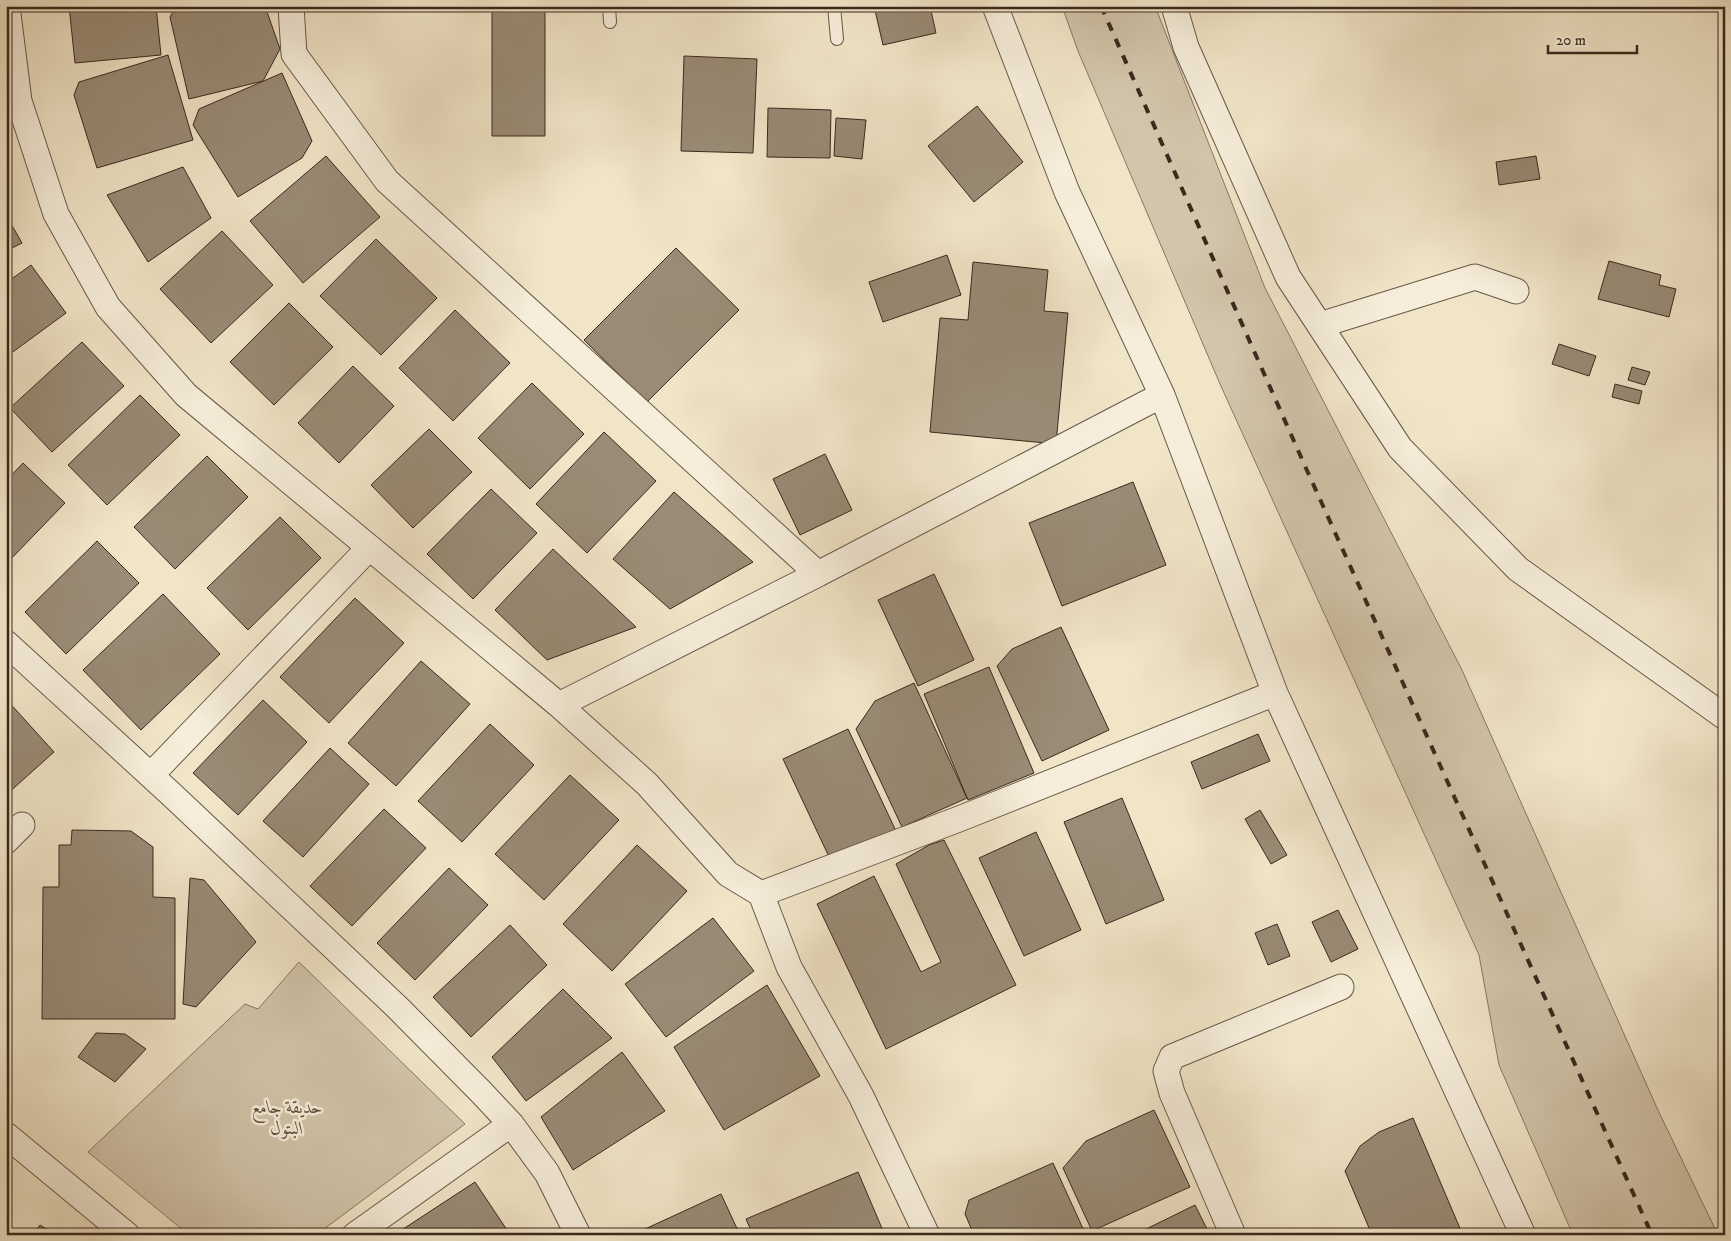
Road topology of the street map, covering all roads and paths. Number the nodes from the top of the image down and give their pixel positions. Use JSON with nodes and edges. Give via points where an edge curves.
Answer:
{"nodes":[{"id":1,"x":7,"y":6,"type":"edge"},
{"id":2,"x":291,"y":6,"type":"edge"},
{"id":3,"x":609,"y":6,"type":"edge"},
{"id":4,"x":834,"y":6,"type":"edge"},
{"id":5,"x":995,"y":6,"type":"edge"},
{"id":6,"x":1174,"y":6,"type":"edge"},
{"id":7,"x":610,"y":22,"type":"dead end"},
{"id":8,"x":837,"y":39,"type":"dead end"},
{"id":9,"x":1516,"y":291,"type":"dead end"},
{"id":10,"x":1320,"y":325,"type":"junction"},
{"id":11,"x":1162,"y":396,"type":"junction"},
{"id":12,"x":369,"y":548,"type":"junction"},
{"id":13,"x":818,"y":574,"type":"junction"},
{"id":14,"x":6,"y":643,"type":"edge"},
{"id":15,"x":1275,"y":693,"type":"junction"},
{"id":16,"x":559,"y":705,"type":"junction"},
{"id":17,"x":1725,"y":718,"type":"edge"},
{"id":18,"x":151,"y":775,"type":"junction"},
{"id":19,"x":761,"y":894,"type":"junction"},
{"id":20,"x":1340,"y":987,"type":"dead end"},
{"id":21,"x":511,"y":1124,"type":"junction"},
{"id":22,"x":6,"y":1135,"type":"edge"},
{"id":23,"x":920,"y":1232,"type":"edge"},
{"id":24,"x":127,"y":1235,"type":"edge"},
{"id":25,"x":356,"y":1235,"type":"edge"},
{"id":26,"x":578,"y":1235,"type":"edge"},
{"id":27,"x":1233,"y":1235,"type":"edge"},
{"id":28,"x":1523,"y":1235,"type":"edge"}],
"edges":[{"from":1,"to":12,"type":"street","via":[[18,101],[56,214],[108,307],[186,395]]},
{"from":2,"to":13,"type":"street","via":[[294,54],[387,181]]},
{"from":3,"to":7,"type":"lane"},
{"from":4,"to":8,"type":"lane"},
{"from":5,"to":11,"type":"street","via":[[1067,192]]},
{"from":6,"to":10,"type":"street","via":[[1186,47],[1288,277]]},
{"from":9,"to":10,"type":"street","via":[[1475,277]]},
{"from":10,"to":17,"type":"street","via":[[1400,448],[1518,569]]},
{"from":11,"to":13,"type":"street"},
{"from":11,"to":15,"type":"street"},
{"from":12,"to":16,"type":"street"},
{"from":12,"to":18,"type":"street"},
{"from":13,"to":16,"type":"street"},
{"from":14,"to":18,"type":"street"},
{"from":15,"to":19,"type":"street","via":[[959,820]]},
{"from":15,"to":28,"type":"street"},
{"from":16,"to":19,"type":"street","via":[[647,784],[728,874]]},
{"from":18,"to":21,"type":"street","via":[[396,1007]]},
{"from":19,"to":23,"type":"street","via":[[788,968],[861,1096]]},
{"from":20,"to":27,"type":"street","via":[[1172,1057],[1166,1071],[1172,1094]]},
{"from":21,"to":25,"type":"street"},
{"from":21,"to":26,"type":"street","via":[[547,1173]]},
{"from":22,"to":24,"type":"street"}]}
